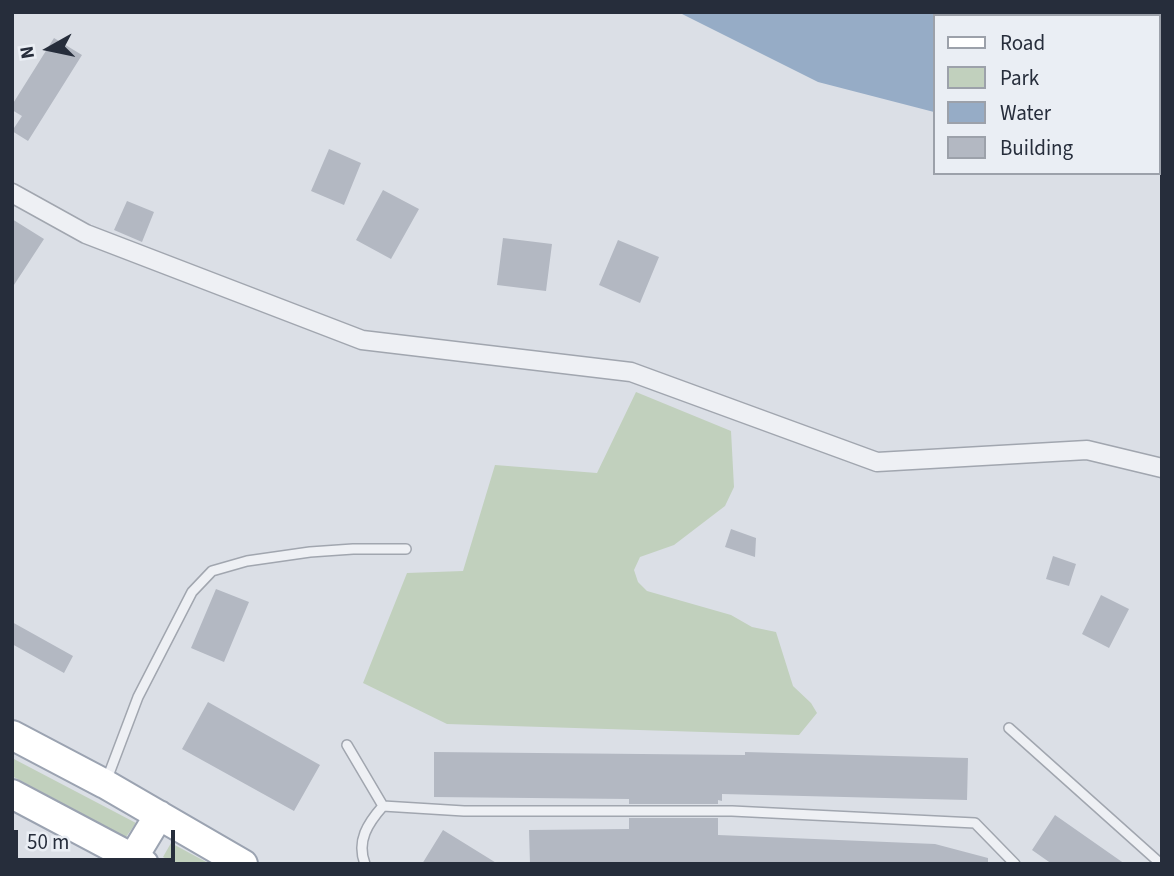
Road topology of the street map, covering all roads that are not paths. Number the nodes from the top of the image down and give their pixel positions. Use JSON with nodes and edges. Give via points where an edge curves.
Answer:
{"nodes":[{"id":1,"x":12,"y":193,"type":"edge"},
{"id":2,"x":1162,"y":468,"type":"edge"},
{"id":3,"x":406,"y":549,"type":"dead end"},
{"id":4,"x":1009,"y":728,"type":"dead end"},
{"id":5,"x":12,"y":734,"type":"edge"},
{"id":6,"x":347,"y":745,"type":"dead end"},
{"id":7,"x":105,"y":784,"type":"junction"},
{"id":8,"x":18,"y":800,"type":"edge"},
{"id":9,"x":383,"y":806,"type":"junction"},
{"id":10,"x":159,"y":815,"type":"junction"},
{"id":11,"x":139,"y":861,"type":"edge"},
{"id":12,"x":243,"y":864,"type":"edge"},
{"id":13,"x":365,"y":864,"type":"edge"},
{"id":14,"x":1015,"y":864,"type":"edge"},
{"id":15,"x":1161,"y":864,"type":"edge"}],
"edges":[{"from":1,"to":2,"type":"street","via":[[86,234],[362,340],[631,372],[877,462],[1087,450]]},
{"from":3,"to":7,"type":"lane","via":[[310,552],[212,571],[192,592],[138,697]]},
{"from":4,"to":15,"type":"lane"},
{"from":5,"to":7,"type":"main road"},
{"from":6,"to":9,"type":"lane"},
{"from":7,"to":10,"type":"main road"},
{"from":8,"to":11,"type":"main road"},
{"from":9,"to":13,"type":"lane","via":[[362,836]]},
{"from":9,"to":14,"type":"lane","via":[[464,811],[732,811],[975,823]]},
{"from":10,"to":11,"type":"main road"},
{"from":10,"to":12,"type":"main road"}]}
